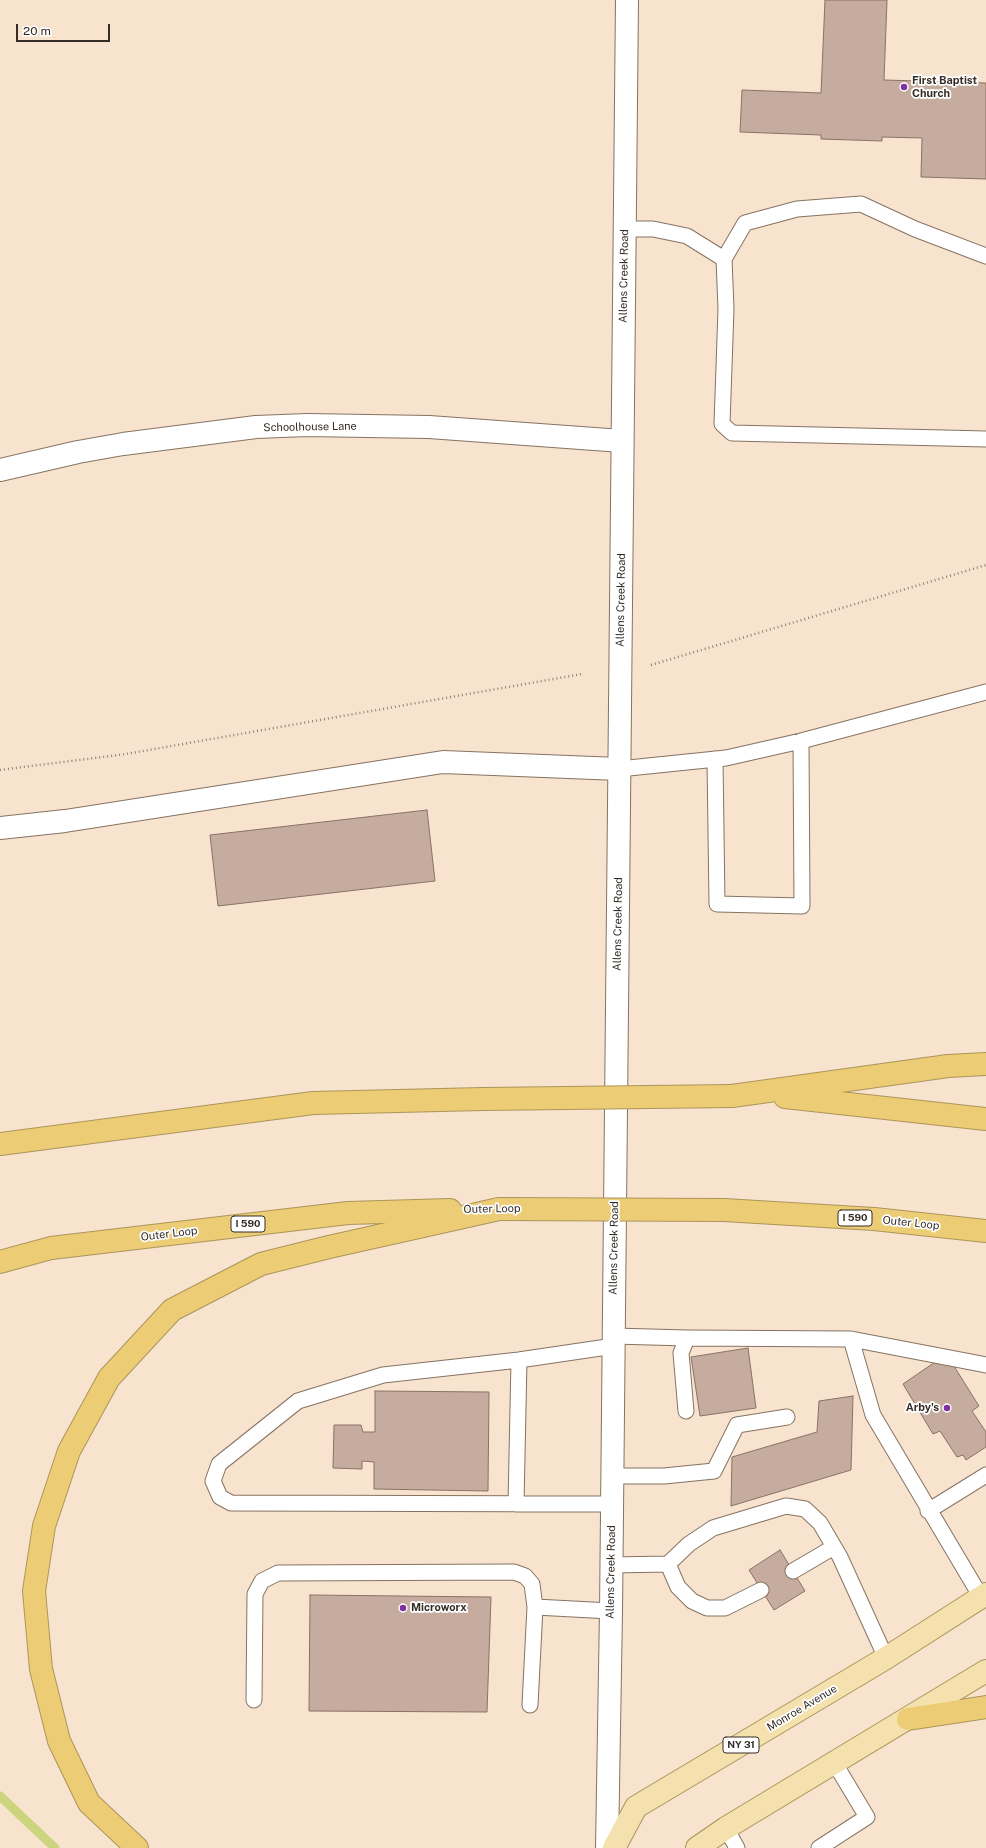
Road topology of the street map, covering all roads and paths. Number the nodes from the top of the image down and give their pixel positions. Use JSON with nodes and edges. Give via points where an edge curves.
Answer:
{"nodes":[{"id":1,"x":627,"y":0,"type":"edge"},
{"id":2,"x":625,"y":229,"type":"junction"},
{"id":3,"x":986,"y":256,"type":"edge"},
{"id":4,"x":724,"y":259,"type":"junction"},
{"id":5,"x":986,"y":439,"type":"edge"},
{"id":6,"x":622,"y":441,"type":"junction"},
{"id":7,"x":0,"y":470,"type":"edge"},
{"id":8,"x":986,"y":566,"type":"edge"},
{"id":9,"x":651,"y":665,"type":"dead end"},
{"id":10,"x":582,"y":674,"type":"dead end"},
{"id":11,"x":986,"y":692,"type":"edge"},
{"id":12,"x":801,"y":741,"type":"junction"},
{"id":13,"x":715,"y":759,"type":"junction"},
{"id":14,"x":619,"y":769,"type":"junction"},
{"id":15,"x":0,"y":770,"type":"edge"},
{"id":16,"x":0,"y":828,"type":"edge"},
{"id":17,"x":986,"y":1064,"type":"edge"},
{"id":18,"x":732,"y":1096,"type":"junction"},
{"id":19,"x":986,"y":1120,"type":"edge"},
{"id":20,"x":0,"y":1144,"type":"edge"},
{"id":21,"x":499,"y":1209,"type":"junction"},
{"id":22,"x":986,"y":1231,"type":"edge"},
{"id":23,"x":0,"y":1262,"type":"edge"},
{"id":24,"x":687,"y":1338,"type":"junction"},
{"id":25,"x":851,"y":1338,"type":"junction"},
{"id":26,"x":614,"y":1341,"type":"junction"},
{"id":27,"x":519,"y":1360,"type":"junction"},
{"id":28,"x":986,"y":1365,"type":"edge"},
{"id":29,"x":686,"y":1411,"type":"dead end"},
{"id":30,"x":787,"y":1417,"type":"dead end"},
{"id":31,"x":986,"y":1475,"type":"edge"},
{"id":32,"x":612,"y":1476,"type":"junction"},
{"id":33,"x":516,"y":1504,"type":"junction"},
{"id":34,"x":612,"y":1504,"type":"junction"},
{"id":35,"x":928,"y":1510,"type":"junction"},
{"id":36,"x":834,"y":1547,"type":"junction"},
{"id":37,"x":612,"y":1564,"type":"junction"},
{"id":38,"x":668,"y":1564,"type":"junction"},
{"id":39,"x":794,"y":1571,"type":"dead end"},
{"id":40,"x":761,"y":1590,"type":"dead end"},
{"id":41,"x":983,"y":1596,"type":"edge"},
{"id":42,"x":535,"y":1607,"type":"junction"},
{"id":43,"x":611,"y":1611,"type":"junction"},
{"id":44,"x":886,"y":1658,"type":"junction"},
{"id":45,"x":986,"y":1671,"type":"edge"},
{"id":46,"x":254,"y":1700,"type":"dead end"},
{"id":47,"x":530,"y":1705,"type":"dead end"},
{"id":48,"x":986,"y":1708,"type":"edge"},
{"id":49,"x":908,"y":1719,"type":"junction"},
{"id":50,"x":834,"y":1762,"type":"junction"},
{"id":51,"x":726,"y":1828,"type":"junction"},
{"id":52,"x":137,"y":1848,"type":"edge"},
{"id":53,"x":607,"y":1848,"type":"edge"},
{"id":54,"x":614,"y":1848,"type":"edge"},
{"id":55,"x":697,"y":1848,"type":"edge"},
{"id":56,"x":737,"y":1848,"type":"edge"},
{"id":57,"x":820,"y":1848,"type":"edge"}],
"edges":[{"from":1,"to":2,"type":"street","name":"Allens Creek Road"},
{"from":2,"to":4,"type":"lane","via":[[653,229],[687,236]]},
{"from":2,"to":6,"type":"street","name":"Allens Creek Road"},
{"from":3,"to":4,"type":"lane","via":[[915,229],[862,204],[797,209],[745,223]]},
{"from":4,"to":5,"type":"lane","via":[[726,309],[722,424],[732,433]]},
{"from":6,"to":7,"type":"street","name":"Schoolhouse Lane","via":[[429,427],[256,427],[123,444]]},
{"from":6,"to":14,"type":"street","name":"Allens Creek Road"},
{"from":8,"to":9,"type":"path"},
{"from":10,"to":15,"type":"path","via":[[126,754]]},
{"from":11,"to":12,"type":"lane"},
{"from":12,"to":13,"type":"lane"},
{"from":12,"to":13,"type":"lane","via":[[802,906],[718,904]]},
{"from":13,"to":14,"type":"lane"},
{"from":14,"to":16,"type":"street","via":[[443,762],[73,820]]},
{"from":14,"to":26,"type":"street","name":"Allens Creek Road"},
{"from":17,"to":18,"type":"highway","via":[[948,1066]]},
{"from":18,"to":19,"type":"highway","via":[[784,1096]]},
{"from":18,"to":20,"type":"highway","bridge":true,"via":[[313,1103]]},
{"from":21,"to":22,"type":"highway","name":"Outer Loop","number":"I 590","bridge":true,"via":[[724,1210],[874,1220]]},
{"from":21,"to":23,"type":"highway","name":"Outer Loop","number":"I 590","via":[[348,1212],[51,1248]]},
{"from":21,"to":52,"type":"highway","via":[[262,1264],[172,1310],[109,1378],[69,1451],[44,1526],[34,1591],[41,1669],[59,1741],[89,1803]]},
{"from":24,"to":25,"type":"lane"},
{"from":24,"to":26,"type":"lane"},
{"from":24,"to":29,"type":"lane","via":[[681,1353]]},
{"from":25,"to":28,"type":"lane"},
{"from":25,"to":35,"type":"lane","via":[[873,1415]]},
{"from":26,"to":27,"type":"lane"},
{"from":26,"to":32,"type":"street","name":"Allens Creek Road"},
{"from":27,"to":33,"type":"lane"},
{"from":27,"to":33,"type":"lane","via":[[383,1375],[298,1401],[219,1464],[213,1481],[220,1497],[231,1503]]},
{"from":30,"to":32,"type":"lane","via":[[737,1425],[714,1471],[664,1476]]},
{"from":31,"to":35,"type":"lane"},
{"from":32,"to":34,"type":"street","name":"Allens Creek Road"},
{"from":33,"to":34,"type":"lane"},
{"from":34,"to":37,"type":"street","name":"Allens Creek Road"},
{"from":35,"to":41,"type":"lane"},
{"from":36,"to":38,"type":"lane","via":[[820,1523],[804,1509],[786,1506],[713,1528],[689,1544]]},
{"from":36,"to":39,"type":"lane"},
{"from":36,"to":44,"type":"lane"},
{"from":37,"to":38,"type":"lane"},
{"from":37,"to":43,"type":"street","name":"Allens Creek Road"},
{"from":38,"to":40,"type":"lane","via":[[678,1588],[692,1601],[707,1608],[725,1608]]},
{"from":41,"to":44,"type":"main road","name":"Monroe Avenue","number":"NY 31"},
{"from":42,"to":43,"type":"lane"},
{"from":42,"to":46,"type":"lane","via":[[532,1584],[525,1576],[514,1572],[278,1573],[262,1581],[255,1594]]},
{"from":42,"to":47,"type":"lane"},
{"from":43,"to":53,"type":"street","name":"Allens Creek Road"},
{"from":44,"to":54,"type":"main road","name":"Monroe Avenue","number":"NY 31","via":[[636,1807]]},
{"from":45,"to":49,"type":"main road"},
{"from":48,"to":49,"type":"highway"},
{"from":49,"to":50,"type":"main road"},
{"from":50,"to":51,"type":"main road"},
{"from":50,"to":57,"type":"lane","via":[[867,1817]]},
{"from":51,"to":55,"type":"main road"},
{"from":51,"to":56,"type":"lane"}]}
